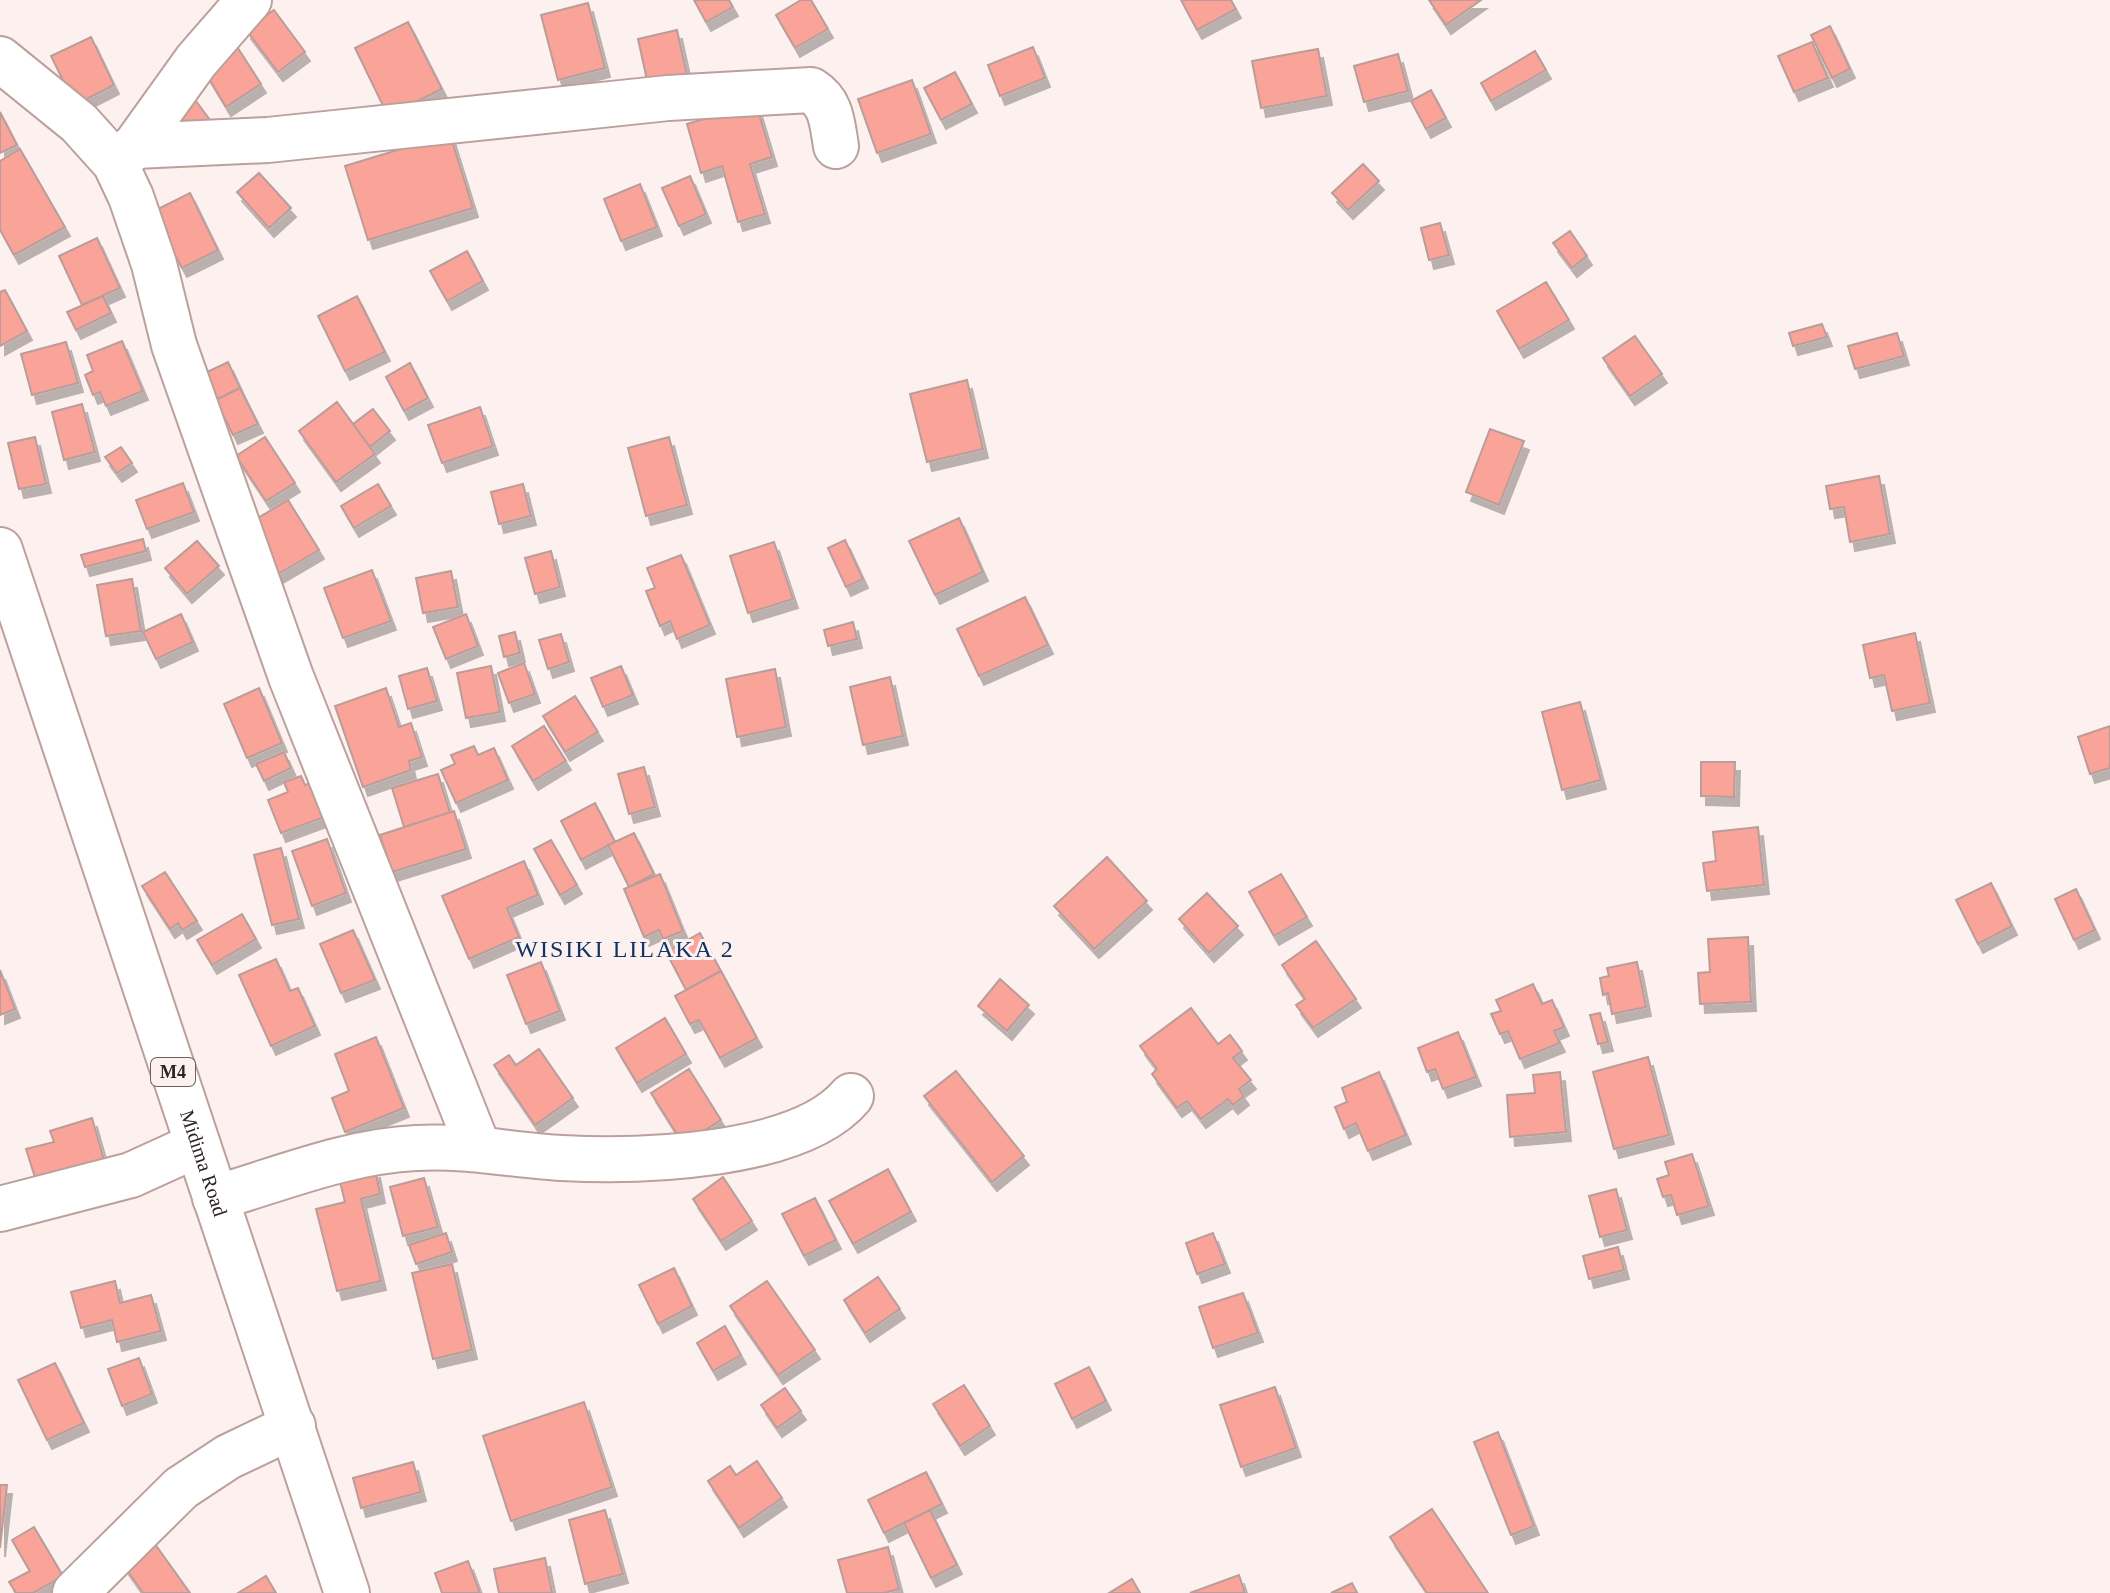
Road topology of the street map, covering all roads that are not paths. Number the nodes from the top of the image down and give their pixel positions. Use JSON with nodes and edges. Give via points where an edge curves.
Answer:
{"nodes":[{"id":1,"x":249,"y":0,"type":"edge"},
{"id":2,"x":0,"y":59,"type":"edge"},
{"id":3,"x":836,"y":146,"type":"dead end"},
{"id":4,"x":125,"y":154,"type":"junction"},
{"id":5,"x":0,"y":550,"type":"edge"},
{"id":6,"x":11,"y":610,"type":"edge"},
{"id":7,"x":851,"y":1096,"type":"dead end"},
{"id":8,"x":197,"y":1145,"type":"junction"},
{"id":9,"x":478,"y":1147,"type":"junction"},
{"id":10,"x":215,"y":1198,"type":"junction"},
{"id":11,"x":0,"y":1209,"type":"edge"},
{"id":12,"x":293,"y":1426,"type":"junction"},
{"id":13,"x":75,"y":1593,"type":"edge"},
{"id":14,"x":347,"y":1593,"type":"edge"}],
"edges":[{"from":1,"to":4,"type":"street"},
{"from":2,"to":4,"type":"street"},
{"from":3,"to":4,"type":"street","via":[[829,109],[811,90],[668,98]]},
{"from":4,"to":9,"type":"street","via":[[174,345],[291,677]]},
{"from":5,"to":6,"type":"street","name":"Midima Road","number":"M4"},
{"from":6,"to":8,"type":"street","name":"Midima Road","number":"M4"},
{"from":7,"to":9,"type":"street","via":[[828,1119],[790,1136],[681,1155],[563,1158]]},
{"from":8,"to":10,"type":"street","name":"Midima Road","number":"M4"},
{"from":8,"to":11,"type":"street","via":[[131,1175]]},
{"from":9,"to":10,"type":"street","via":[[412,1148],[337,1162]]},
{"from":10,"to":12,"type":"street","name":"Midima Road","number":"M4"},
{"from":12,"to":13,"type":"street","via":[[228,1457],[181,1488]]},
{"from":12,"to":14,"type":"street","name":"Midima Road","number":"M4"}]}
